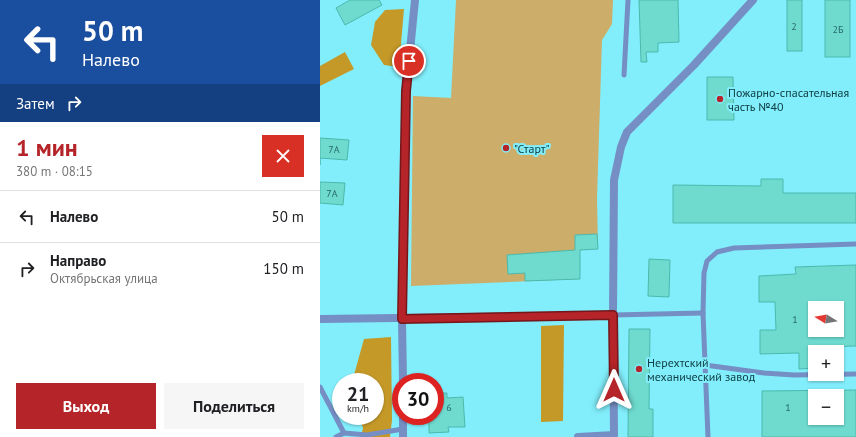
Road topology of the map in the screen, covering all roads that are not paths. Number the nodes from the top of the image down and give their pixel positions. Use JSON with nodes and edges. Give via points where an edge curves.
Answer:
{"nodes":[{"id":1,"x":415,"y":0,"type":"edge"},
{"id":2,"x":628,"y":0,"type":"edge"},
{"id":3,"x":753,"y":0,"type":"edge"},
{"id":4,"x":624,"y":75,"type":"dead end"},
{"id":5,"x":856,"y":244,"type":"edge"},
{"id":6,"x":703,"y":313,"type":"junction"},
{"id":7,"x":613,"y":315,"type":"junction"},
{"id":8,"x":320,"y":319,"type":"edge"},
{"id":9,"x":402,"y":319,"type":"junction"},
{"id":10,"x":705,"y":365,"type":"junction"},
{"id":11,"x":402,"y":373,"type":"edge"},
{"id":12,"x":856,"y":374,"type":"edge"},
{"id":13,"x":320,"y":387,"type":"edge"},
{"id":14,"x":322,"y":397,"type":"edge"},
{"id":15,"x":344,"y":433,"type":"junction"},
{"id":16,"x":403,"y":433,"type":"edge"},
{"id":17,"x":336,"y":437,"type":"edge"},
{"id":18,"x":578,"y":437,"type":"edge"},
{"id":19,"x":708,"y":437,"type":"edge"}],
"edges":[{"from":1,"to":9,"type":"street","via":[[406,91]]},
{"from":2,"to":4,"type":"lane"},
{"from":3,"to":7,"type":"street","via":[[694,65],[627,132],[614,180]]},
{"from":5,"to":6,"type":"lane","via":[[734,248],[717,252],[707,261],[704,273]]},
{"from":6,"to":7,"type":"lane"},
{"from":6,"to":10,"type":"lane"},
{"from":7,"to":9,"type":"street"},
{"from":7,"to":18,"type":"street","via":[[614,435]]},
{"from":8,"to":9,"type":"street"},
{"from":9,"to":11,"type":"street"},
{"from":10,"to":12,"type":"lane","via":[[794,375]]},
{"from":10,"to":19,"type":"lane"},
{"from":13,"to":14,"type":"lane"},
{"from":14,"to":15,"type":"lane"},
{"from":15,"to":16,"type":"lane"},
{"from":15,"to":17,"type":"lane"}]}
